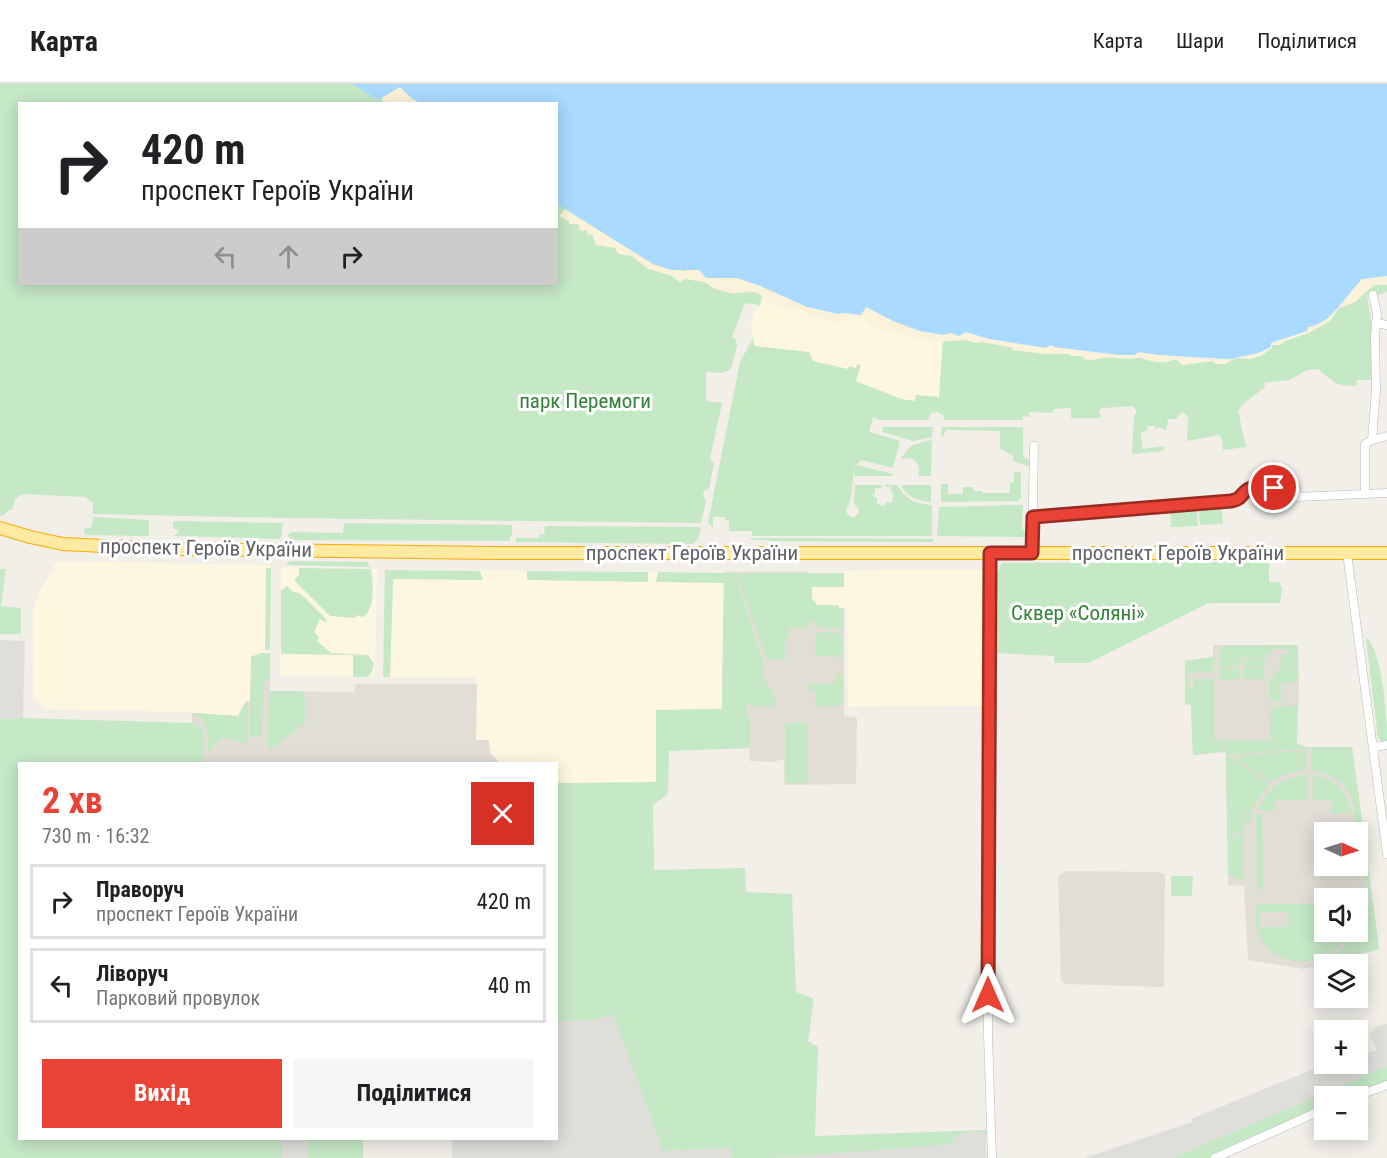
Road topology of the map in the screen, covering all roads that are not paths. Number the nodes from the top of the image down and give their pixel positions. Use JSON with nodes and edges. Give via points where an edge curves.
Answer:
{"nodes":[{"id":1,"x":1373,"y":295,"type":"dead end"},
{"id":2,"x":1376,"y":323,"type":"junction"},
{"id":3,"x":1387,"y":325,"type":"edge"},
{"id":4,"x":1387,"y":436,"type":"edge"},
{"id":5,"x":1372,"y":440,"type":"junction"},
{"id":6,"x":1034,"y":446,"type":"dead end"},
{"id":7,"x":1365,"y":493,"type":"junction"},
{"id":8,"x":1387,"y":493,"type":"edge"},
{"id":9,"x":1033,"y":517,"type":"junction"},
{"id":10,"x":0,"y":528,"type":"edge"},
{"id":11,"x":990,"y":553,"type":"junction"},
{"id":12,"x":1032,"y":553,"type":"junction"},
{"id":13,"x":1347,"y":553,"type":"junction"},
{"id":14,"x":1387,"y":553,"type":"edge"},
{"id":15,"x":1387,"y":745,"type":"edge"},
{"id":16,"x":1373,"y":747,"type":"junction"},
{"id":17,"x":1387,"y":854,"type":"edge"},
{"id":18,"x":1387,"y":1086,"type":"edge"},
{"id":19,"x":1368,"y":1092,"type":"edge"},
{"id":20,"x":1314,"y":1113,"type":"edge"},
{"id":21,"x":992,"y":1158,"type":"edge"},
{"id":22,"x":1215,"y":1158,"type":"edge"}],
"edges":[{"from":1,"to":2,"type":"street"},
{"from":2,"to":3,"type":"street"},
{"from":2,"to":5,"type":"street"},
{"from":4,"to":5,"type":"street"},
{"from":5,"to":7,"type":"street","via":[[1364,447]]},
{"from":6,"to":9,"type":"street"},
{"from":7,"to":8,"type":"street"},
{"from":7,"to":9,"type":"street","via":[[1297,497],[1296,488],[1251,488],[1240,499],[1231,501]]},
{"from":9,"to":12,"type":"street"},
{"from":10,"to":11,"type":"highway","name":"проспект Героїв України","via":[[63,544],[166,549]]},
{"from":11,"to":12,"type":"highway","name":"проспект Героїв України"},
{"from":11,"to":21,"type":"street","via":[[988,1034]]},
{"from":12,"to":13,"type":"highway","name":"проспект Героїв України"},
{"from":13,"to":14,"type":"highway","name":"проспект Героїв України"},
{"from":13,"to":16,"type":"street"},
{"from":15,"to":16,"type":"street"},
{"from":16,"to":17,"type":"street"},
{"from":18,"to":19,"type":"street"},
{"from":20,"to":22,"type":"street"}]}
